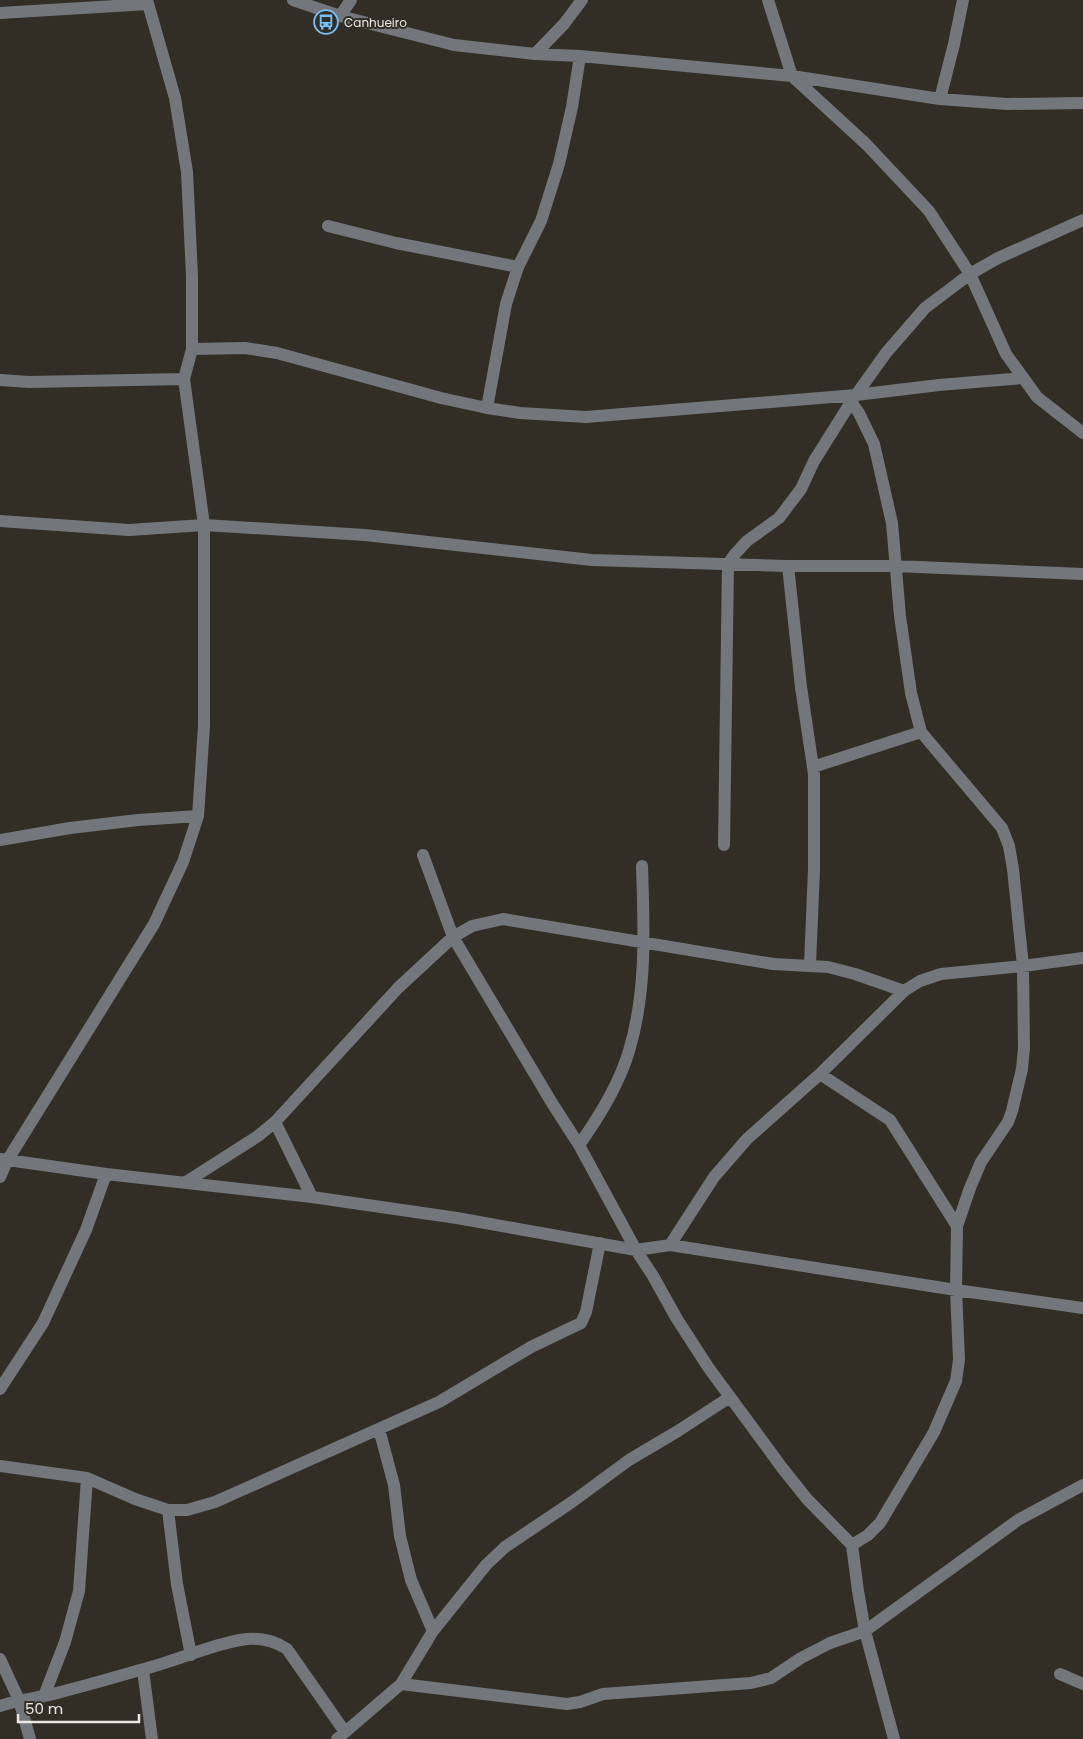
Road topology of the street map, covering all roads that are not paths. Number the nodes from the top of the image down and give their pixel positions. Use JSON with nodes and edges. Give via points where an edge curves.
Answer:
{"nodes":[{"id":1,"x":293,"y":0,"type":"edge"},
{"id":2,"x":351,"y":0,"type":"edge"},
{"id":3,"x":582,"y":0,"type":"edge"},
{"id":4,"x":768,"y":0,"type":"edge"},
{"id":5,"x":963,"y":0,"type":"edge"},
{"id":6,"x":148,"y":2,"type":"edge"},
{"id":7,"x":0,"y":12,"type":"edge"},
{"id":8,"x":340,"y":16,"type":"junction"},
{"id":9,"x":535,"y":54,"type":"junction"},
{"id":10,"x":580,"y":56,"type":"junction"},
{"id":11,"x":792,"y":76,"type":"junction"},
{"id":12,"x":940,"y":99,"type":"junction"},
{"id":13,"x":1083,"y":103,"type":"edge"},
{"id":14,"x":1083,"y":220,"type":"edge"},
{"id":15,"x":328,"y":226,"type":"dead end"},
{"id":16,"x":518,"y":267,"type":"junction"},
{"id":17,"x":970,"y":274,"type":"junction"},
{"id":18,"x":192,"y":348,"type":"junction"},
{"id":19,"x":1023,"y":378,"type":"junction"},
{"id":20,"x":184,"y":379,"type":"junction"},
{"id":21,"x":0,"y":380,"type":"edge"},
{"id":22,"x":854,"y":399,"type":"junction"},
{"id":23,"x":487,"y":408,"type":"junction"},
{"id":24,"x":1083,"y":433,"type":"edge"},
{"id":25,"x":0,"y":521,"type":"edge"},
{"id":26,"x":204,"y":525,"type":"junction"},
{"id":27,"x":728,"y":564,"type":"junction"},
{"id":28,"x":788,"y":566,"type":"junction"},
{"id":29,"x":895,"y":566,"type":"junction"},
{"id":30,"x":1083,"y":574,"type":"edge"},
{"id":31,"x":921,"y":732,"type":"junction"},
{"id":32,"x":813,"y":767,"type":"junction"},
{"id":33,"x":198,"y":816,"type":"junction"},
{"id":34,"x":0,"y":840,"type":"edge"},
{"id":35,"x":724,"y":845,"type":"dead end"},
{"id":36,"x":423,"y":856,"type":"dead end"},
{"id":37,"x":642,"y":866,"type":"dead end"},
{"id":38,"x":453,"y":937,"type":"junction"},
{"id":39,"x":644,"y":943,"type":"junction"},
{"id":40,"x":1083,"y":958,"type":"edge"},
{"id":41,"x":810,"y":965,"type":"junction"},
{"id":42,"x":1023,"y":966,"type":"junction"},
{"id":43,"x":904,"y":991,"type":"junction"},
{"id":44,"x":820,"y":1074,"type":"junction"},
{"id":45,"x":275,"y":1122,"type":"junction"},
{"id":46,"x":579,"y":1145,"type":"junction"},
{"id":47,"x":4,"y":1160,"type":"edge"},
{"id":48,"x":106,"y":1174,"type":"junction"},
{"id":49,"x":0,"y":1177,"type":"edge"},
{"id":50,"x":186,"y":1182,"type":"junction"},
{"id":51,"x":312,"y":1197,"type":"junction"},
{"id":52,"x":957,"y":1226,"type":"junction"},
{"id":53,"x":600,"y":1243,"type":"junction"},
{"id":54,"x":670,"y":1245,"type":"junction"},
{"id":55,"x":636,"y":1250,"type":"junction"},
{"id":56,"x":956,"y":1290,"type":"junction"},
{"id":57,"x":1083,"y":1308,"type":"edge"},
{"id":58,"x":0,"y":1389,"type":"edge"},
{"id":59,"x":730,"y":1397,"type":"junction"},
{"id":60,"x":379,"y":1428,"type":"junction"},
{"id":61,"x":0,"y":1466,"type":"edge"},
{"id":62,"x":87,"y":1478,"type":"junction"},
{"id":63,"x":1083,"y":1485,"type":"edge"},
{"id":64,"x":168,"y":1510,"type":"junction"},
{"id":65,"x":852,"y":1546,"type":"junction"},
{"id":66,"x":865,"y":1631,"type":"junction"},
{"id":67,"x":433,"y":1632,"type":"junction"},
{"id":68,"x":191,"y":1655,"type":"junction"},
{"id":69,"x":0,"y":1659,"type":"edge"},
{"id":70,"x":143,"y":1670,"type":"junction"},
{"id":71,"x":1060,"y":1674,"type":"dead end"},
{"id":72,"x":401,"y":1684,"type":"junction"},
{"id":73,"x":1083,"y":1684,"type":"edge"},
{"id":74,"x":44,"y":1696,"type":"junction"},
{"id":75,"x":19,"y":1700,"type":"junction"},
{"id":76,"x":0,"y":1706,"type":"edge"},
{"id":77,"x":341,"y":1735,"type":"edge"},
{"id":78,"x":30,"y":1739,"type":"edge"},
{"id":79,"x":152,"y":1739,"type":"edge"},
{"id":80,"x":894,"y":1739,"type":"edge"}],
"edges":[{"from":1,"to":8,"type":"street"},
{"from":2,"to":8,"type":"street"},
{"from":3,"to":9,"type":"street"},
{"from":4,"to":11,"type":"street"},
{"from":5,"to":12,"type":"street"},
{"from":6,"to":7,"type":"street"},
{"from":6,"to":18,"type":"street","via":[[174,98],[187,172]]},
{"from":8,"to":9,"type":"street","via":[[454,45]]},
{"from":9,"to":10,"type":"street"},
{"from":10,"to":11,"type":"street"},
{"from":10,"to":16,"type":"street","via":[[559,164],[541,220]]},
{"from":11,"to":12,"type":"street"},
{"from":11,"to":17,"type":"street","via":[[866,144],[929,211]]},
{"from":12,"to":13,"type":"street","via":[[1007,104]]},
{"from":14,"to":17,"type":"street"},
{"from":15,"to":16,"type":"street"},
{"from":16,"to":23,"type":"street","via":[[504,313]]},
{"from":17,"to":19,"type":"street","via":[[1006,354]]},
{"from":17,"to":22,"type":"street","via":[[925,308],[886,353]]},
{"from":18,"to":20,"type":"street"},
{"from":18,"to":23,"type":"street","via":[[245,348],[277,353]]},
{"from":19,"to":22,"type":"street","via":[[939,385]]},
{"from":19,"to":24,"type":"street","via":[[1037,397]]},
{"from":20,"to":21,"type":"street"},
{"from":20,"to":26,"type":"street"},
{"from":22,"to":23,"type":"street","via":[[586,417]]},
{"from":22,"to":27,"type":"street","via":[[814,461],[800,490],[779,518],[748,541]]},
{"from":22,"to":29,"type":"street","via":[[874,444],[892,523]]},
{"from":25,"to":26,"type":"street","via":[[129,530]]},
{"from":26,"to":27,"type":"street","via":[[366,535],[592,560]]},
{"from":26,"to":33,"type":"street","via":[[204,726]]},
{"from":27,"to":28,"type":"street"},
{"from":27,"to":35,"type":"street"},
{"from":28,"to":29,"type":"street"},
{"from":28,"to":32,"type":"street"},
{"from":29,"to":30,"type":"street"},
{"from":29,"to":31,"type":"street","via":[[911,693]]},
{"from":31,"to":32,"type":"street"},
{"from":31,"to":42,"type":"street","via":[[1002,828],[1013,869]]},
{"from":32,"to":41,"type":"street","via":[[814,869]]},
{"from":33,"to":34,"type":"street","via":[[80,827]]},
{"from":33,"to":47,"type":"street","via":[[183,862],[154,924]]},
{"from":36,"to":38,"type":"street"},
{"from":37,"to":39,"type":"street"},
{"from":38,"to":39,"type":"street","via":[[472,926],[503,919]]},
{"from":38,"to":45,"type":"street","via":[[398,988]]},
{"from":38,"to":46,"type":"street"},
{"from":39,"to":41,"type":"street","via":[[774,964]]},
{"from":39,"to":46,"type":"street","via":[[642,988],[629,1052],[613,1089]]},
{"from":40,"to":42,"type":"street"},
{"from":41,"to":43,"type":"street","via":[[855,974]]},
{"from":42,"to":43,"type":"street","via":[[941,974]]},
{"from":42,"to":52,"type":"street","via":[[1024,1048],[1012,1111],[982,1162]]},
{"from":43,"to":44,"type":"street"},
{"from":44,"to":52,"type":"street","via":[[890,1120]]},
{"from":44,"to":54,"type":"street","via":[[760,1127],[728,1161]]},
{"from":45,"to":50,"type":"street"},
{"from":45,"to":51,"type":"street"},
{"from":46,"to":55,"type":"street"},
{"from":47,"to":48,"type":"street"},
{"from":47,"to":49,"type":"street"},
{"from":48,"to":50,"type":"street"},
{"from":48,"to":58,"type":"street","via":[[86,1230],[48,1315]]},
{"from":50,"to":51,"type":"street"},
{"from":51,"to":53,"type":"street"},
{"from":52,"to":56,"type":"street"},
{"from":53,"to":55,"type":"street"},
{"from":53,"to":60,"type":"street","via":[[586,1312],[581,1322],[531,1347],[439,1402]]},
{"from":54,"to":55,"type":"street"},
{"from":54,"to":56,"type":"street"},
{"from":55,"to":59,"type":"street","via":[[677,1319]]},
{"from":56,"to":57,"type":"street"},
{"from":56,"to":65,"type":"street","via":[[959,1360],[956,1381],[934,1432],[880,1523]]},
{"from":59,"to":65,"type":"street","via":[[806,1499]]},
{"from":59,"to":67,"type":"street","via":[[629,1460],[505,1547],[486,1565]]},
{"from":60,"to":64,"type":"street","via":[[215,1502],[187,1510]]},
{"from":60,"to":67,"type":"street","via":[[394,1485],[400,1536],[411,1580]]},
{"from":61,"to":62,"type":"street"},
{"from":62,"to":64,"type":"street"},
{"from":62,"to":74,"type":"street","via":[[79,1591],[65,1642]]},
{"from":63,"to":66,"type":"street","via":[[1018,1520]]},
{"from":64,"to":68,"type":"street","via":[[177,1584]]},
{"from":65,"to":66,"type":"street"},
{"from":66,"to":72,"type":"street","via":[[801,1658],[771,1678],[751,1683],[603,1694],[567,1704]]},
{"from":66,"to":80,"type":"street"},
{"from":67,"to":72,"type":"street"},
{"from":68,"to":70,"type":"street"},
{"from":68,"to":77,"type":"street","via":[[240,1640],[276,1642],[287,1649]]},
{"from":69,"to":75,"type":"street"},
{"from":70,"to":74,"type":"street"},
{"from":70,"to":79,"type":"street"},
{"from":71,"to":73,"type":"street"},
{"from":72,"to":77,"type":"street"},
{"from":74,"to":75,"type":"street"},
{"from":75,"to":76,"type":"street"},
{"from":75,"to":78,"type":"street"}]}
